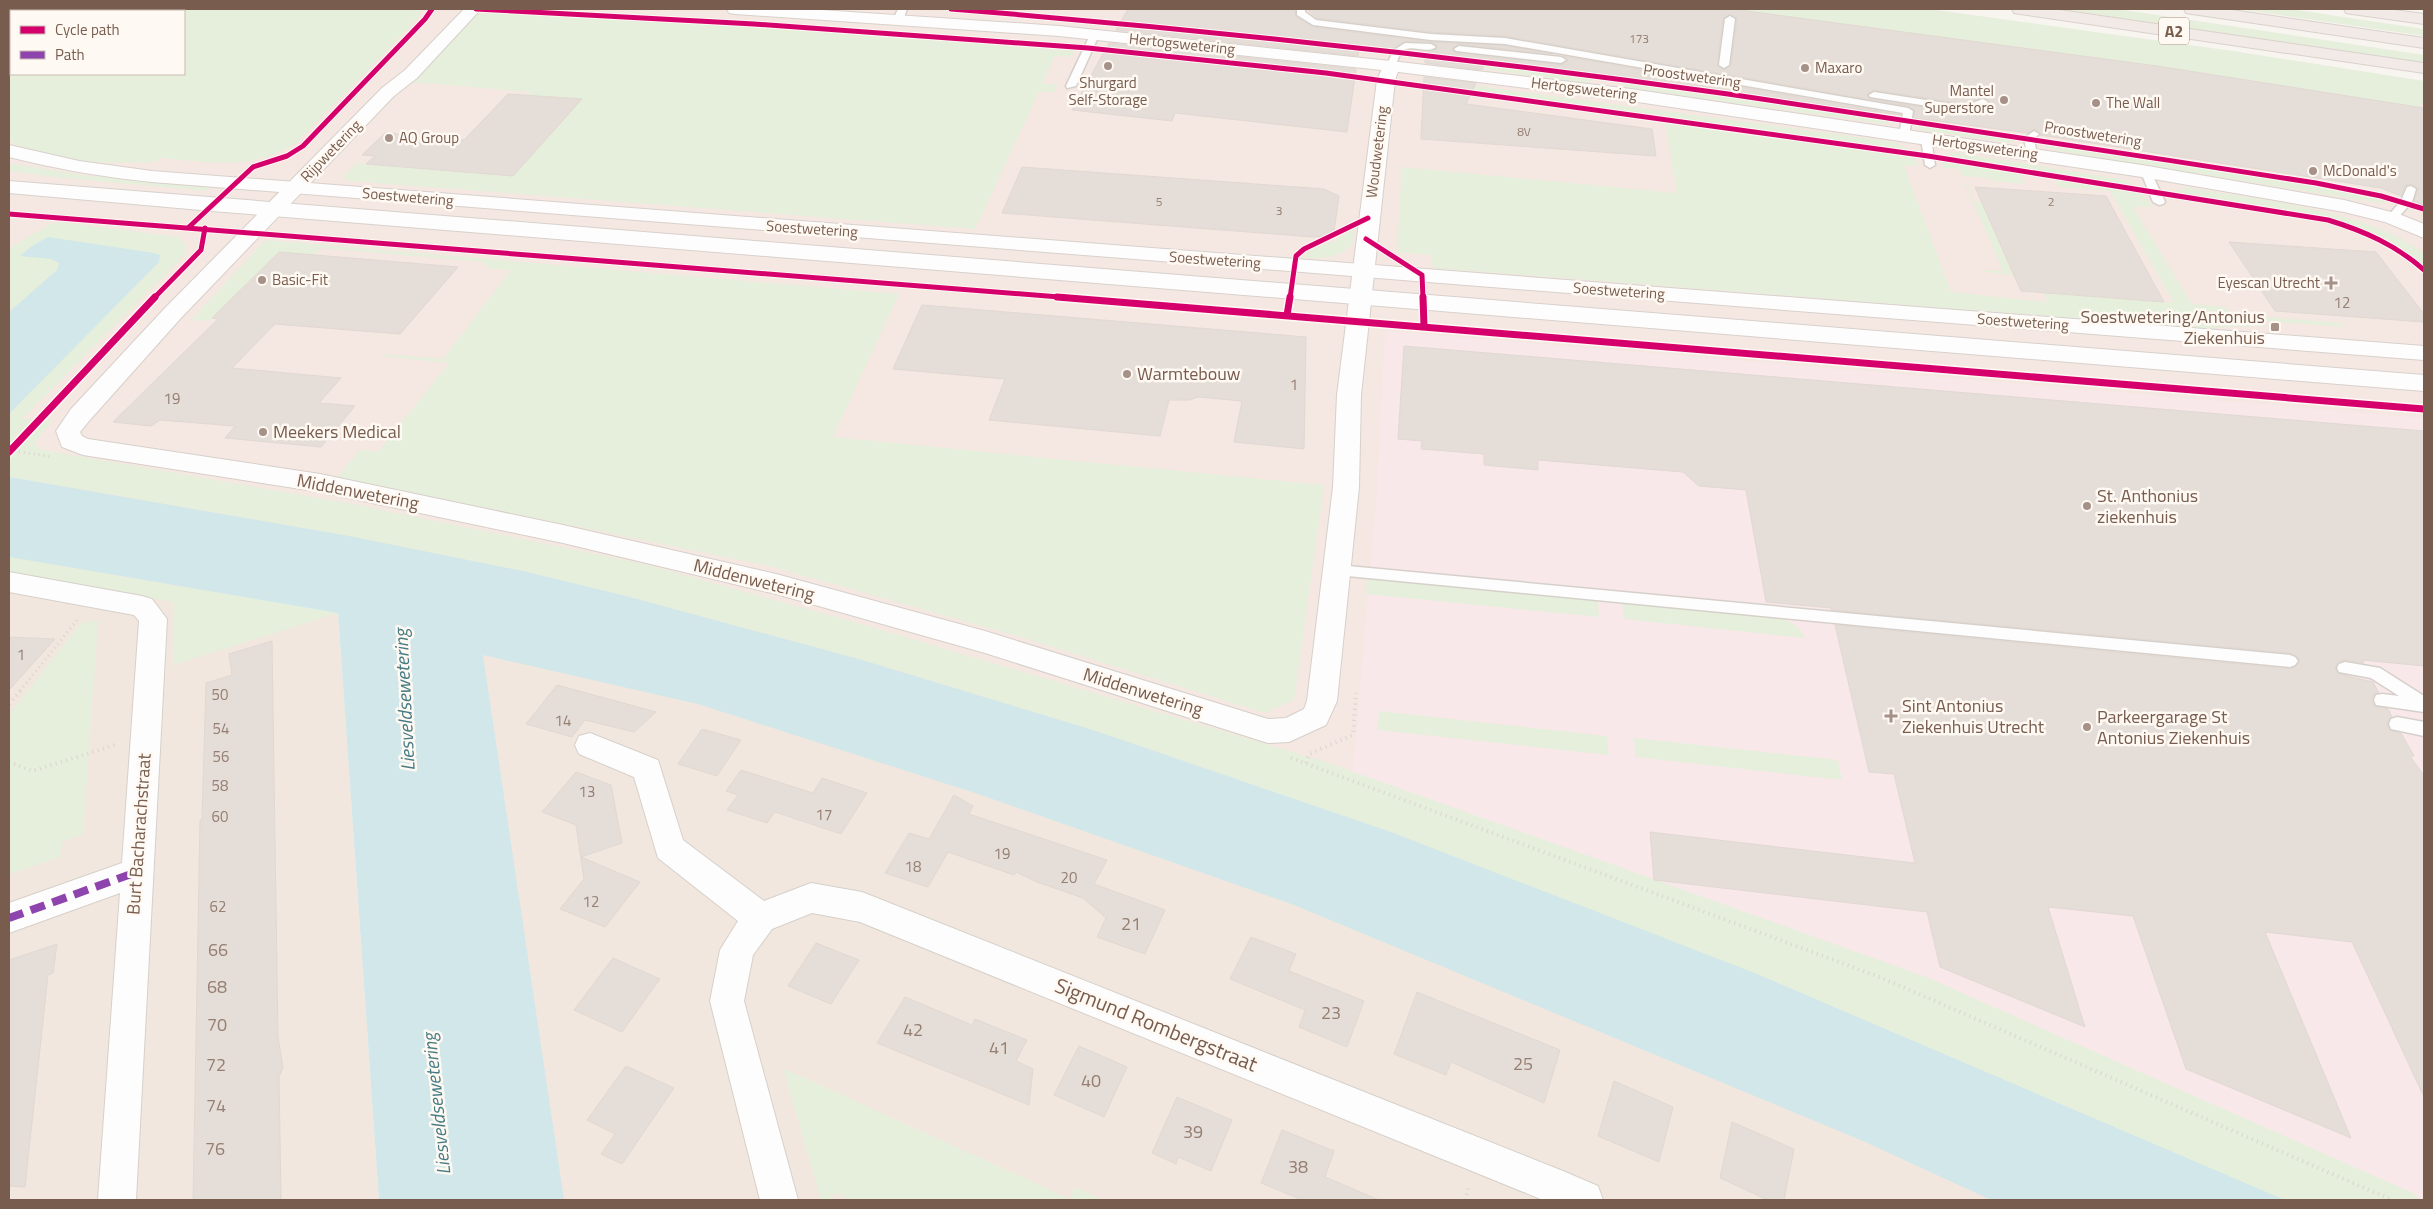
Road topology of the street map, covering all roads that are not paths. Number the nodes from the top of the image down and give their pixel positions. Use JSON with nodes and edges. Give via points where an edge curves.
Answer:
{"nodes":[{"id":1,"x":451,"y":9,"type":"edge"},
{"id":2,"x":473,"y":9,"type":"edge"},
{"id":3,"x":735,"y":9,"type":"edge"},
{"id":4,"x":2020,"y":9,"type":"edge"},
{"id":5,"x":2192,"y":9,"type":"edge"},
{"id":6,"x":2352,"y":9,"type":"edge"},
{"id":7,"x":1300,"y":11,"type":"edge"},
{"id":8,"x":900,"y":14,"type":"edge"},
{"id":9,"x":1730,"y":19,"type":"dead end"},
{"id":10,"x":2424,"y":20,"type":"edge"},
{"id":11,"x":1094,"y":35,"type":"junction"},
{"id":12,"x":2424,"y":43,"type":"edge"},
{"id":13,"x":1724,"y":65,"type":"dead end"},
{"id":14,"x":1391,"y":66,"type":"junction"},
{"id":15,"x":2424,"y":68,"type":"edge"},
{"id":16,"x":1747,"y":83,"type":"junction"},
{"id":17,"x":1071,"y":86,"type":"dead end"},
{"id":18,"x":388,"y":92,"type":"junction"},
{"id":19,"x":1983,"y":102,"type":"dead end"},
{"id":20,"x":2034,"y":134,"type":"dead end"},
{"id":21,"x":1904,"y":135,"type":"junction"},
{"id":22,"x":1926,"y":139,"type":"junction"},
{"id":23,"x":9,"y":151,"type":"edge"},
{"id":24,"x":2032,"y":154,"type":"junction"},
{"id":25,"x":1930,"y":165,"type":"dead end"},
{"id":26,"x":2146,"y":172,"type":"junction"},
{"id":27,"x":9,"y":187,"type":"edge"},
{"id":28,"x":297,"y":188,"type":"junction"},
{"id":29,"x":2411,"y":189,"type":"dead end"},
{"id":30,"x":2159,"y":202,"type":"dead end"},
{"id":31,"x":274,"y":210,"type":"junction"},
{"id":32,"x":2392,"y":218,"type":"junction"},
{"id":33,"x":2424,"y":232,"type":"edge"},
{"id":34,"x":1363,"y":271,"type":"junction"},
{"id":35,"x":1360,"y":298,"type":"junction"},
{"id":36,"x":2424,"y":353,"type":"edge"},
{"id":37,"x":2424,"y":383,"type":"edge"},
{"id":38,"x":1337,"y":570,"type":"junction"},
{"id":39,"x":9,"y":582,"type":"edge"},
{"id":40,"x":2290,"y":661,"type":"dead end"},
{"id":41,"x":2345,"y":668,"type":"dead end"},
{"id":42,"x":2382,"y":700,"type":"dead end"},
{"id":43,"x":2424,"y":705,"type":"edge"},
{"id":44,"x":2397,"y":724,"type":"dead end"},
{"id":45,"x":2424,"y":729,"type":"edge"},
{"id":46,"x":590,"y":745,"type":"dead end"},
{"id":47,"x":137,"y":872,"type":"junction"},
{"id":48,"x":9,"y":918,"type":"edge"},
{"id":49,"x":760,"y":918,"type":"junction"},
{"id":50,"x":1554,"y":1192,"type":"edge"},
{"id":51,"x":117,"y":1200,"type":"edge"},
{"id":52,"x":779,"y":1200,"type":"edge"},
{"id":53,"x":1584,"y":1200,"type":"edge"}],
"edges":[{"from":1,"to":18,"type":"street","name":"Rijpwetering","via":[[398,64]]},
{"from":2,"to":18,"type":"street","name":"Rijpwetering","via":[[411,74]]},
{"from":3,"to":8,"type":"street","name":"Hertogswetering"},
{"from":4,"to":15,"type":"highway","number":"A2"},
{"from":5,"to":12,"type":"highway","number":"A2"},
{"from":6,"to":10,"type":"highway"},
{"from":7,"to":16,"type":"lane","via":[[1313,22],[1431,37],[1505,41]]},
{"from":8,"to":11,"type":"street","name":"Hertogswetering"},
{"from":9,"to":13,"type":"lane"},
{"from":11,"to":14,"type":"street","name":"Hertogswetering"},
{"from":11,"to":17,"type":"lane"},
{"from":14,"to":16,"type":"lane","via":[[1396,51],[1404,45],[1482,50]]},
{"from":14,"to":21,"type":"street","name":"Hertogswetering","via":[[1631,95]]},
{"from":14,"to":34,"type":"street","name":"Woudwetering","via":[[1386,80]]},
{"from":16,"to":19,"type":"lane","via":[[1835,90],[1966,109]]},
{"from":16,"to":21,"type":"lane","via":[[1908,111]]},
{"from":18,"to":28,"type":"street","name":"Rijpwetering"},
{"from":20,"to":24,"type":"lane","via":[[2029,138]]},
{"from":21,"to":22,"type":"street","name":"Hertogswetering"},
{"from":22,"to":24,"type":"street","name":"Hertogswetering"},
{"from":22,"to":25,"type":"lane"},
{"from":23,"to":28,"type":"street","name":"Soestwetering","via":[[43,162],[114,172]]},
{"from":24,"to":26,"type":"street","name":"Hertogswetering"},
{"from":26,"to":30,"type":"lane"},
{"from":26,"to":32,"type":"street","name":"Hertogswetering","via":[[2344,206]]},
{"from":27,"to":31,"type":"street","name":"Soestwetering"},
{"from":28,"to":31,"type":"street","name":"Rijpwetering"},
{"from":28,"to":34,"type":"street","name":"Soestwetering"},
{"from":29,"to":32,"type":"lane","via":[[2406,202]]},
{"from":31,"to":35,"type":"street","name":"Soestwetering"},
{"from":31,"to":38,"type":"street","name":"Middenwetering","via":[[80,415],[68,431],[71,441],[82,447],[320,483],[563,534],[776,584],[985,642],[1268,731],[1289,730],[1316,717],[1322,701]]},
{"from":32,"to":33,"type":"street","name":"Hertogswetering"},
{"from":34,"to":35,"type":"street","name":"Woudwetering"},
{"from":34,"to":36,"type":"street","name":"Soestwetering"},
{"from":35,"to":37,"type":"street","name":"Soestwetering"},
{"from":35,"to":38,"type":"street","name":"Middenwetering"},
{"from":38,"to":40,"type":"lane"},
{"from":39,"to":47,"type":"street","name":"Burt Bacharachstraat","via":[[142,606],[153,619]]},
{"from":41,"to":43,"type":"lane","via":[[2374,672]]},
{"from":42,"to":43,"type":"lane"},
{"from":44,"to":45,"type":"lane"},
{"from":46,"to":49,"type":"street","via":[[648,769],[669,848]]},
{"from":47,"to":48,"type":"street"},
{"from":47,"to":51,"type":"street","name":"Burt Bacharachstraat"},
{"from":49,"to":50,"type":"street","name":"Sigmund Rombergstraat","via":[[811,898],[862,907]]},
{"from":49,"to":52,"type":"street","via":[[737,950],[727,1001]]},
{"from":50,"to":53,"type":"street","name":"Sigmund Rombergstraat"}]}
